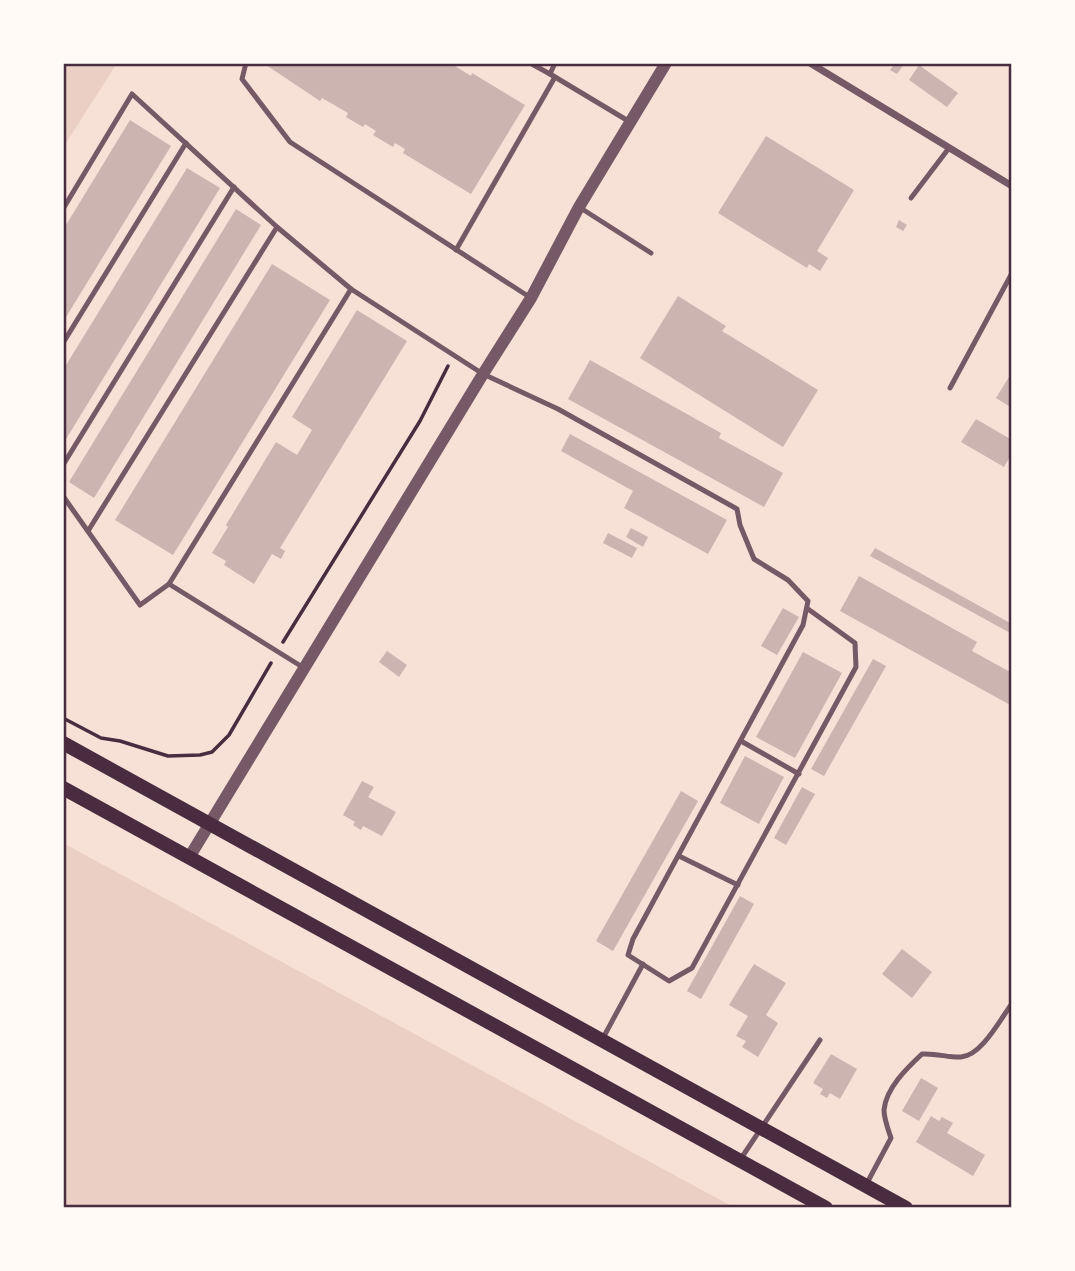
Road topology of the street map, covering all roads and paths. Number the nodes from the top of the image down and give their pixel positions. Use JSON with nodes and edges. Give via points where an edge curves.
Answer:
{"nodes":[{"id":1,"x":246,"y":63,"type":"edge"},
{"id":2,"x":530,"y":63,"type":"edge"},
{"id":3,"x":555,"y":63,"type":"edge"},
{"id":4,"x":666,"y":63,"type":"edge"},
{"id":5,"x":810,"y":63,"type":"edge"},
{"id":6,"x":552,"y":76,"type":"junction"},
{"id":7,"x":630,"y":122,"type":"junction"},
{"id":8,"x":186,"y":143,"type":"junction"},
{"id":9,"x":949,"y":148,"type":"junction"},
{"id":10,"x":1012,"y":186,"type":"edge"},
{"id":11,"x":233,"y":187,"type":"junction"},
{"id":12,"x":911,"y":198,"type":"dead end"},
{"id":13,"x":579,"y":207,"type":"junction"},
{"id":14,"x":63,"y":209,"type":"edge"},
{"id":15,"x":277,"y":227,"type":"junction"},
{"id":16,"x":456,"y":250,"type":"junction"},
{"id":17,"x":650,"y":253,"type":"dead end"},
{"id":18,"x":1012,"y":273,"type":"edge"},
{"id":19,"x":351,"y":289,"type":"junction"},
{"id":20,"x":531,"y":298,"type":"junction"},
{"id":21,"x":63,"y":343,"type":"edge"},
{"id":22,"x":453,"y":354,"type":"junction"},
{"id":23,"x":482,"y":374,"type":"junction"},
{"id":24,"x":950,"y":388,"type":"dead end"},
{"id":25,"x":63,"y":465,"type":"edge"},
{"id":26,"x":63,"y":496,"type":"edge"},
{"id":27,"x":88,"y":531,"type":"junction"},
{"id":28,"x":169,"y":584,"type":"junction"},
{"id":29,"x":807,"y":609,"type":"junction"},
{"id":30,"x":277,"y":652,"type":"junction"},
{"id":31,"x":304,"y":668,"type":"junction"},
{"id":32,"x":63,"y":719,"type":"edge"},
{"id":33,"x":741,"y":741,"type":"junction"},
{"id":34,"x":63,"y":743,"type":"edge"},
{"id":35,"x":799,"y":774,"type":"junction"},
{"id":36,"x":63,"y":788,"type":"edge"},
{"id":37,"x":209,"y":823,"type":"junction"},
{"id":38,"x":190,"y":856,"type":"junction"},
{"id":39,"x":679,"y":856,"type":"junction"},
{"id":40,"x":738,"y":885,"type":"junction"},
{"id":41,"x":643,"y":964,"type":"junction"},
{"id":42,"x":1011,"y":1005,"type":"edge"},
{"id":43,"x":602,"y":1040,"type":"junction"},
{"id":44,"x":820,"y":1040,"type":"dead end"},
{"id":45,"x":760,"y":1128,"type":"junction"},
{"id":46,"x":740,"y":1160,"type":"junction"},
{"id":47,"x":865,"y":1185,"type":"junction"},
{"id":48,"x":826,"y":1208,"type":"edge"},
{"id":49,"x":906,"y":1208,"type":"edge"}],
"edges":[{"from":1,"to":16,"type":"lane","via":[[243,79],[290,142]]},
{"from":2,"to":6,"type":"lane"},
{"from":3,"to":6,"type":"lane"},
{"from":4,"to":7,"type":"street"},
{"from":5,"to":9,"type":"street"},
{"from":6,"to":7,"type":"lane"},
{"from":6,"to":16,"type":"lane"},
{"from":7,"to":13,"type":"street"},
{"from":8,"to":11,"type":"lane"},
{"from":8,"to":14,"type":"lane","via":[[132,94]]},
{"from":8,"to":21,"type":"lane"},
{"from":9,"to":10,"type":"street"},
{"from":9,"to":12,"type":"lane"},
{"from":11,"to":15,"type":"lane"},
{"from":11,"to":25,"type":"lane"},
{"from":13,"to":17,"type":"lane"},
{"from":13,"to":20,"type":"street"},
{"from":15,"to":19,"type":"lane"},
{"from":15,"to":27,"type":"lane"},
{"from":16,"to":20,"type":"lane"},
{"from":18,"to":24,"type":"lane"},
{"from":19,"to":22,"type":"lane"},
{"from":19,"to":28,"type":"lane"},
{"from":20,"to":23,"type":"street"},
{"from":22,"to":23,"type":"lane"},
{"from":22,"to":30,"type":"path","via":[[420,421]]},
{"from":23,"to":29,"type":"lane","via":[[558,409],[737,509],[754,559],[788,580],[808,601]]},
{"from":23,"to":31,"type":"street"},
{"from":26,"to":27,"type":"lane"},
{"from":27,"to":28,"type":"lane","via":[[140,605]]},
{"from":28,"to":30,"type":"lane"},
{"from":29,"to":33,"type":"lane","via":[[803,625]]},
{"from":29,"to":35,"type":"lane","via":[[855,643],[856,667]]},
{"from":30,"to":31,"type":"lane"},
{"from":30,"to":32,"type":"path","via":[[229,735],[212,752],[167,757],[101,738]]},
{"from":31,"to":37,"type":"street"},
{"from":33,"to":35,"type":"lane"},
{"from":33,"to":39,"type":"lane"},
{"from":34,"to":37,"type":"main road"},
{"from":35,"to":40,"type":"lane"},
{"from":36,"to":38,"type":"main road"},
{"from":37,"to":38,"type":"street"},
{"from":37,"to":43,"type":"main road"},
{"from":38,"to":46,"type":"main road"},
{"from":39,"to":40,"type":"lane"},
{"from":39,"to":41,"type":"lane","via":[[628,955]]},
{"from":40,"to":41,"type":"lane","via":[[692,968],[669,981]]},
{"from":41,"to":43,"type":"lane"},
{"from":42,"to":47,"type":"lane","via":[[978,1052],[962,1058],[922,1054],[905,1070],[887,1097],[884,1112],[891,1138]]},
{"from":43,"to":45,"type":"main road"},
{"from":44,"to":45,"type":"lane"},
{"from":45,"to":46,"type":"lane"},
{"from":45,"to":47,"type":"main road"},
{"from":46,"to":48,"type":"main road"},
{"from":47,"to":49,"type":"main road"}]}
